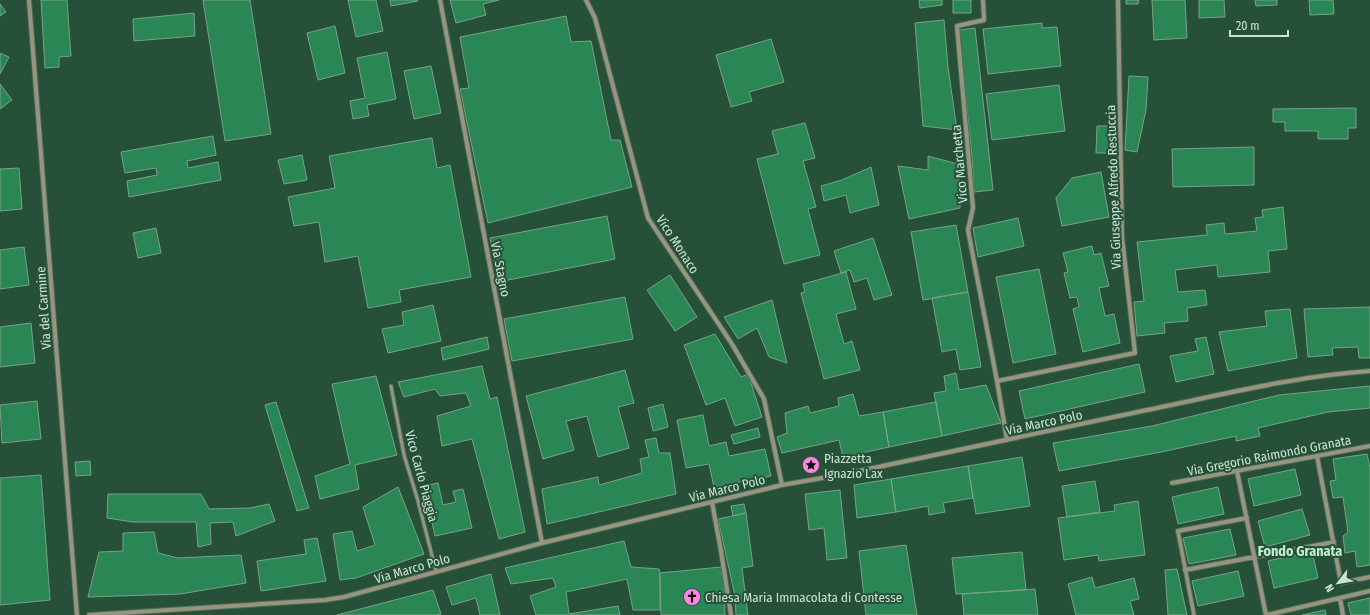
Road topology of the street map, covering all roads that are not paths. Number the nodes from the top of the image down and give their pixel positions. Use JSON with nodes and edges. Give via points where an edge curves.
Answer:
{"nodes":[{"id":1,"x":29,"y":0,"type":"edge"},
{"id":2,"x":440,"y":0,"type":"edge"},
{"id":3,"x":586,"y":0,"type":"edge"},
{"id":4,"x":983,"y":0,"type":"edge"},
{"id":5,"x":1118,"y":0,"type":"edge"},
{"id":6,"x":1370,"y":371,"type":"edge"},
{"id":7,"x":997,"y":381,"type":"junction"},
{"id":8,"x":391,"y":386,"type":"dead end"},
{"id":9,"x":1007,"y":440,"type":"junction"},
{"id":10,"x":1370,"y":446,"type":"edge"},
{"id":11,"x":1317,"y":456,"type":"junction"},
{"id":12,"x":1237,"y":471,"type":"junction"},
{"id":13,"x":1172,"y":483,"type":"dead end"},
{"id":14,"x":782,"y":484,"type":"junction"},
{"id":15,"x":712,"y":502,"type":"junction"},
{"id":16,"x":1246,"y":518,"type":"junction"},
{"id":17,"x":1178,"y":531,"type":"joint"},
{"id":18,"x":1334,"y":542,"type":"junction"},
{"id":19,"x":542,"y":543,"type":"junction"},
{"id":20,"x":1254,"y":557,"type":"junction"},
{"id":21,"x":1185,"y":570,"type":"junction"},
{"id":22,"x":436,"y":571,"type":"junction"},
{"id":23,"x":1370,"y":577,"type":"edge"},
{"id":24,"x":1370,"y":591,"type":"edge"},
{"id":25,"x":1340,"y":598,"type":"junction"},
{"id":26,"x":77,"y":615,"type":"edge"},
{"id":27,"x":88,"y":615,"type":"edge"},
{"id":28,"x":731,"y":615,"type":"edge"},
{"id":29,"x":1194,"y":615,"type":"edge"},
{"id":30,"x":1266,"y":615,"type":"edge"},
{"id":31,"x":1343,"y":615,"type":"edge"}],
"edges":[{"from":1,"to":26,"type":"street","name":"Via del Carmine"},
{"from":2,"to":19,"type":"street","name":"Via Stagno"},
{"from":3,"to":14,"type":"street","name":"Vico Monaco","via":[[595,18],[648,218],[732,344],[764,399]]},
{"from":4,"to":7,"type":"street","name":"Vico Marchetta","via":[[984,20],[957,26],[973,208],[968,230]]},
{"from":5,"to":7,"type":"street","name":"Via Giuseppe Alfredo Restuccia","via":[[1122,237],[1135,353]]},
{"from":6,"to":9,"type":"street","name":"Via Marco Polo","via":[[1311,377]]},
{"from":7,"to":9,"type":"street","name":"Vico Marchetta"},
{"from":8,"to":22,"type":"lane","name":"Vico Carlo Piaggia","via":[[404,455]]},
{"from":9,"to":14,"type":"street","name":"Via Marco Polo","via":[[845,474]]},
{"from":10,"to":11,"type":"street","name":"Via Gregorio Raimondo Granata"},
{"from":11,"to":12,"type":"street","name":"Via Gregorio Raimondo Granata"},
{"from":11,"to":18,"type":"street"},
{"from":12,"to":13,"type":"street","name":"Via Gregorio Raimondo Granata"},
{"from":12,"to":16,"type":"street"},
{"from":14,"to":15,"type":"street","name":"Via Marco Polo"},
{"from":15,"to":19,"type":"street","name":"Via Marco Polo"},
{"from":15,"to":28,"type":"street"},
{"from":16,"to":17,"type":"street"},
{"from":16,"to":20,"type":"street"},
{"from":17,"to":21,"type":"street"},
{"from":18,"to":20,"type":"street"},
{"from":18,"to":23,"type":"street","via":[[1341,583]]},
{"from":19,"to":22,"type":"street","name":"Via Marco Polo"},
{"from":20,"to":21,"type":"street"},
{"from":20,"to":30,"type":"street"},
{"from":21,"to":29,"type":"street"},
{"from":22,"to":27,"type":"street","name":"Via Marco Polo","via":[[325,600]]},
{"from":24,"to":25,"type":"street"},
{"from":25,"to":30,"type":"street"},
{"from":25,"to":31,"type":"street"}]}
